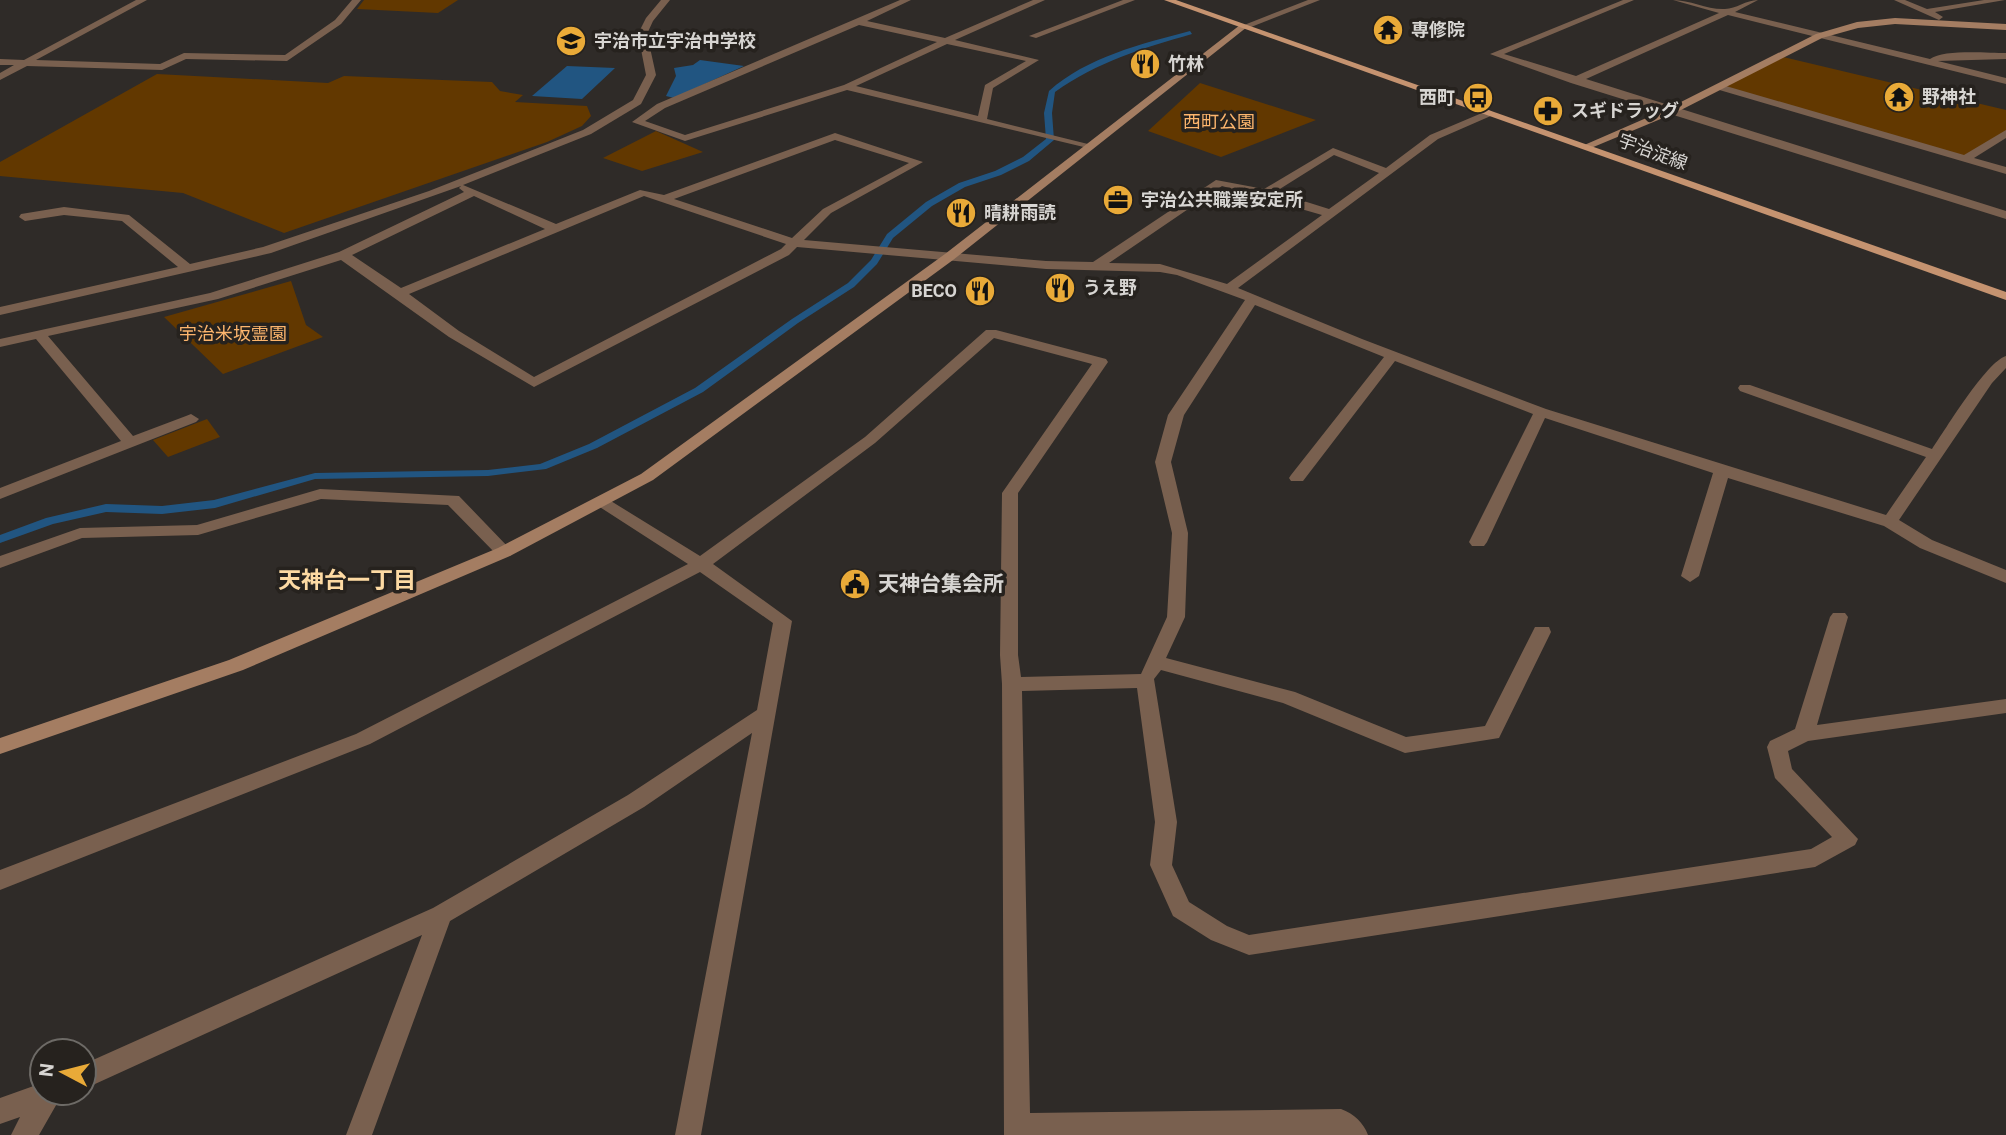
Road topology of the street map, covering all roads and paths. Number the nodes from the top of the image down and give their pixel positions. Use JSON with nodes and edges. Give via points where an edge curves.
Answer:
{"nodes":[{"id":1,"x":143,"y":0,"type":"edge"},
{"id":2,"x":358,"y":0,"type":"edge"},
{"id":3,"x":666,"y":0,"type":"edge"},
{"id":4,"x":907,"y":0,"type":"edge"},
{"id":5,"x":1041,"y":0,"type":"edge"},
{"id":6,"x":1131,"y":0,"type":"edge"},
{"id":7,"x":1168,"y":0,"type":"edge"},
{"id":8,"x":1316,"y":0,"type":"edge"},
{"id":9,"x":1630,"y":0,"type":"edge"},
{"id":10,"x":1677,"y":0,"type":"edge"},
{"id":11,"x":1754,"y":0,"type":"edge"},
{"id":12,"x":1898,"y":0,"type":"edge"},
{"id":13,"x":2001,"y":0,"type":"edge"},
{"id":14,"x":1928,"y":11,"type":"junction"},
{"id":15,"x":1728,"y":13,"type":"junction"},
{"id":16,"x":858,"y":22,"type":"junction"},
{"id":17,"x":1951,"y":24,"type":"junction"},
{"id":18,"x":1243,"y":27,"type":"junction"},
{"id":19,"x":2006,"y":27,"type":"edge"},
{"id":20,"x":1033,"y":36,"type":"dead end"},
{"id":21,"x":1819,"y":36,"type":"junction"},
{"id":22,"x":950,"y":40,"type":"junction"},
{"id":23,"x":2006,"y":56,"type":"edge"},
{"id":24,"x":1923,"y":61,"type":"junction"},
{"id":25,"x":0,"y":62,"type":"edge"},
{"id":26,"x":28,"y":62,"type":"junction"},
{"id":27,"x":0,"y":77,"type":"edge"},
{"id":28,"x":1574,"y":81,"type":"junction"},
{"id":29,"x":2006,"y":81,"type":"edge"},
{"id":30,"x":847,"y":87,"type":"junction"},
{"id":31,"x":1718,"y":87,"type":"junction"},
{"id":32,"x":1671,"y":111,"type":"junction"},
{"id":33,"x":1489,"y":113,"type":"junction"},
{"id":34,"x":982,"y":120,"type":"junction"},
{"id":35,"x":2006,"y":133,"type":"edge"},
{"id":36,"x":1587,"y":146,"type":"junction"},
{"id":37,"x":1088,"y":147,"type":"junction"},
{"id":38,"x":1966,"y":159,"type":"junction"},
{"id":39,"x":1384,"y":171,"type":"junction"},
{"id":40,"x":2006,"y":171,"type":"edge"},
{"id":41,"x":456,"y":184,"type":"junction"},
{"id":42,"x":473,"y":192,"type":"junction"},
{"id":43,"x":1266,"y":193,"type":"junction"},
{"id":44,"x":664,"y":199,"type":"junction"},
{"id":45,"x":1328,"y":213,"type":"junction"},
{"id":46,"x":2006,"y":215,"type":"edge"},
{"id":47,"x":25,"y":217,"type":"dead end"},
{"id":48,"x":554,"y":228,"type":"junction"},
{"id":49,"x":795,"y":243,"type":"junction"},
{"id":50,"x":343,"y":255,"type":"junction"},
{"id":51,"x":949,"y":257,"type":"junction"},
{"id":52,"x":1096,"y":267,"type":"junction"},
{"id":53,"x":187,"y":268,"type":"junction"},
{"id":54,"x":1229,"y":289,"type":"junction"},
{"id":55,"x":401,"y":293,"type":"junction"},
{"id":56,"x":2006,"y":296,"type":"edge"},
{"id":57,"x":1252,"y":299,"type":"junction"},
{"id":58,"x":0,"y":311,"type":"edge"},
{"id":59,"x":40,"y":334,"type":"junction"},
{"id":60,"x":0,"y":343,"type":"edge"},
{"id":61,"x":1393,"y":355,"type":"junction"},
{"id":62,"x":2006,"y":360,"type":"edge"},
{"id":63,"x":1745,"y":388,"type":"dead end"},
{"id":64,"x":1541,"y":412,"type":"junction"},
{"id":65,"x":191,"y":419,"type":"dead end"},
{"id":66,"x":131,"y":443,"type":"junction"},
{"id":67,"x":1934,"y":455,"type":"junction"},
{"id":68,"x":1722,"y":471,"type":"junction"},
{"id":69,"x":1297,"y":478,"type":"dead end"},
{"id":70,"x":0,"y":494,"type":"edge"},
{"id":71,"x":600,"y":502,"type":"junction"},
{"id":72,"x":1890,"y":522,"type":"junction"},
{"id":73,"x":1478,"y":542,"type":"dead end"},
{"id":74,"x":504,"y":552,"type":"junction"},
{"id":75,"x":0,"y":562,"type":"edge"},
{"id":76,"x":701,"y":564,"type":"junction"},
{"id":77,"x":1690,"y":576,"type":"dead end"},
{"id":78,"x":2006,"y":577,"type":"edge"},
{"id":79,"x":1839,"y":617,"type":"dead end"},
{"id":80,"x":1542,"y":632,"type":"dead end"},
{"id":81,"x":1151,"y":671,"type":"junction"},
{"id":82,"x":1012,"y":684,"type":"junction"},
{"id":83,"x":2005,"y":709,"type":"edge"},
{"id":84,"x":767,"y":713,"type":"junction"},
{"id":85,"x":1804,"y":734,"type":"junction"},
{"id":86,"x":0,"y":746,"type":"edge"},
{"id":87,"x":0,"y":880,"type":"edge"},
{"id":88,"x":440,"y":915,"type":"junction"},
{"id":89,"x":98,"y":1071,"type":"edge"},
{"id":90,"x":28,"y":1101,"type":"edge"},
{"id":91,"x":40,"y":1107,"type":"edge"},
{"id":92,"x":0,"y":1111,"type":"edge"},
{"id":93,"x":1016,"y":1131,"type":"edge"},
{"id":94,"x":24,"y":1135,"type":"edge"},
{"id":95,"x":359,"y":1135,"type":"edge"},
{"id":96,"x":688,"y":1135,"type":"edge"},
{"id":97,"x":1355,"y":1135,"type":"edge"}],
"edges":[{"from":1,"to":26,"type":"street"},
{"from":2,"to":26,"type":"street","via":[[338,22],[286,58],[184,56],[162,67]]},
{"from":3,"to":41,"type":"street","via":[[644,25],[640,38],[651,75],[637,102],[587,132]]},
{"from":4,"to":16,"type":"street"},
{"from":5,"to":22,"type":"street"},
{"from":6,"to":20,"type":"street"},
{"from":7,"to":18,"type":"main road","name":"宇治淀線"},
{"from":8,"to":18,"type":"street"},
{"from":9,"to":28,"type":"street","via":[[1496,54]]},
{"from":10,"to":15,"type":"street"},
{"from":11,"to":15,"type":"street"},
{"from":12,"to":14,"type":"street"},
{"from":13,"to":14,"type":"street"},
{"from":14,"to":17,"type":"street"},
{"from":15,"to":21,"type":"street"},
{"from":15,"to":28,"type":"street"},
{"from":16,"to":22,"type":"street"},
{"from":16,"to":30,"type":"street","via":[[661,106],[637,122],[685,138]]},
{"from":17,"to":19,"type":"street"},
{"from":17,"to":21,"type":"street","via":[[1857,25]]},
{"from":18,"to":33,"type":"main road","name":"宇治淀線"},
{"from":18,"to":37,"type":"street"},
{"from":21,"to":24,"type":"street"},
{"from":21,"to":31,"type":"street"},
{"from":22,"to":30,"type":"street"},
{"from":22,"to":34,"type":"street","via":[[1034,60],[988,87]]},
{"from":23,"to":24,"type":"street"},
{"from":24,"to":29,"type":"street"},
{"from":25,"to":26,"type":"street"},
{"from":26,"to":27,"type":"street"},
{"from":28,"to":32,"type":"street"},
{"from":30,"to":34,"type":"street"},
{"from":31,"to":32,"type":"street"},
{"from":31,"to":38,"type":"street"},
{"from":32,"to":36,"type":"street"},
{"from":32,"to":46,"type":"street"},
{"from":33,"to":36,"type":"main road","name":"宇治淀線"},
{"from":33,"to":39,"type":"street","via":[[1434,137]]},
{"from":34,"to":37,"type":"street"},
{"from":35,"to":38,"type":"street"},
{"from":36,"to":56,"type":"main road","name":"宇治淀線"},
{"from":37,"to":51,"type":"street"},
{"from":38,"to":40,"type":"street"},
{"from":39,"to":43,"type":"street","via":[[1333,151]]},
{"from":39,"to":45,"type":"street"},
{"from":41,"to":42,"type":"street"},
{"from":41,"to":53,"type":"street","via":[[267,250]]},
{"from":42,"to":48,"type":"street"},
{"from":42,"to":50,"type":"street"},
{"from":43,"to":45,"type":"street"},
{"from":43,"to":52,"type":"street","via":[[1220,183]]},
{"from":44,"to":48,"type":"street","via":[[644,192]]},
{"from":44,"to":49,"type":"street"},
{"from":44,"to":49,"type":"street","via":[[835,136],[918,162],[827,211]]},
{"from":45,"to":54,"type":"street"},
{"from":47,"to":53,"type":"street","via":[[64,211],[125,218]]},
{"from":48,"to":55,"type":"street"},
{"from":49,"to":51,"type":"street"},
{"from":49,"to":55,"type":"street","via":[[534,383],[454,334]]},
{"from":50,"to":55,"type":"street"},
{"from":50,"to":59,"type":"street","via":[[213,296]]},
{"from":51,"to":52,"type":"street"},
{"from":51,"to":71,"type":"street","via":[[648,477]]},
{"from":52,"to":54,"type":"street","via":[[1160,268]]},
{"from":53,"to":58,"type":"street"},
{"from":54,"to":57,"type":"street"},
{"from":57,"to":61,"type":"street"},
{"from":57,"to":81,"type":"street","via":[[1176,415],[1163,462],[1180,533],[1176,617]]},
{"from":59,"to":60,"type":"street"},
{"from":59,"to":66,"type":"street"},
{"from":61,"to":64,"type":"street"},
{"from":61,"to":69,"type":"street"},
{"from":62,"to":67,"type":"street"},
{"from":63,"to":67,"type":"street"},
{"from":64,"to":68,"type":"street"},
{"from":64,"to":73,"type":"street"},
{"from":65,"to":66,"type":"street"},
{"from":66,"to":70,"type":"street"},
{"from":67,"to":72,"type":"street"},
{"from":68,"to":72,"type":"street"},
{"from":68,"to":77,"type":"street"},
{"from":71,"to":74,"type":"street"},
{"from":71,"to":76,"type":"street"},
{"from":72,"to":78,"type":"street","via":[[1926,544]]},
{"from":74,"to":75,"type":"street","via":[[453,500],[320,494],[198,530],[80,533]]},
{"from":74,"to":86,"type":"street","via":[[236,665]]},
{"from":76,"to":82,"type":"street","via":[[870,440],[991,333],[1101,362],[1010,493]]},
{"from":76,"to":84,"type":"street","via":[[783,621]]},
{"from":76,"to":87,"type":"street","via":[[363,739]]},
{"from":79,"to":85,"type":"street"},
{"from":80,"to":81,"type":"street","via":[[1492,733],[1405,745],[1288,697]]},
{"from":81,"to":82,"type":"street"},
{"from":81,"to":85,"type":"street","via":[[1166,822],[1161,865],[1181,909],[1249,945],[1815,858],[1847,839],[1782,772],[1777,747]]},
{"from":82,"to":93,"type":"street"},
{"from":83,"to":85,"type":"street"},
{"from":84,"to":88,"type":"street","via":[[636,801]]},
{"from":84,"to":96,"type":"street"},
{"from":88,"to":89,"type":"street"},
{"from":88,"to":95,"type":"street"},
{"from":90,"to":92,"type":"street"},
{"from":91,"to":94,"type":"street"},
{"from":93,"to":97,"type":"street","via":[[1341,1122]]}]}
